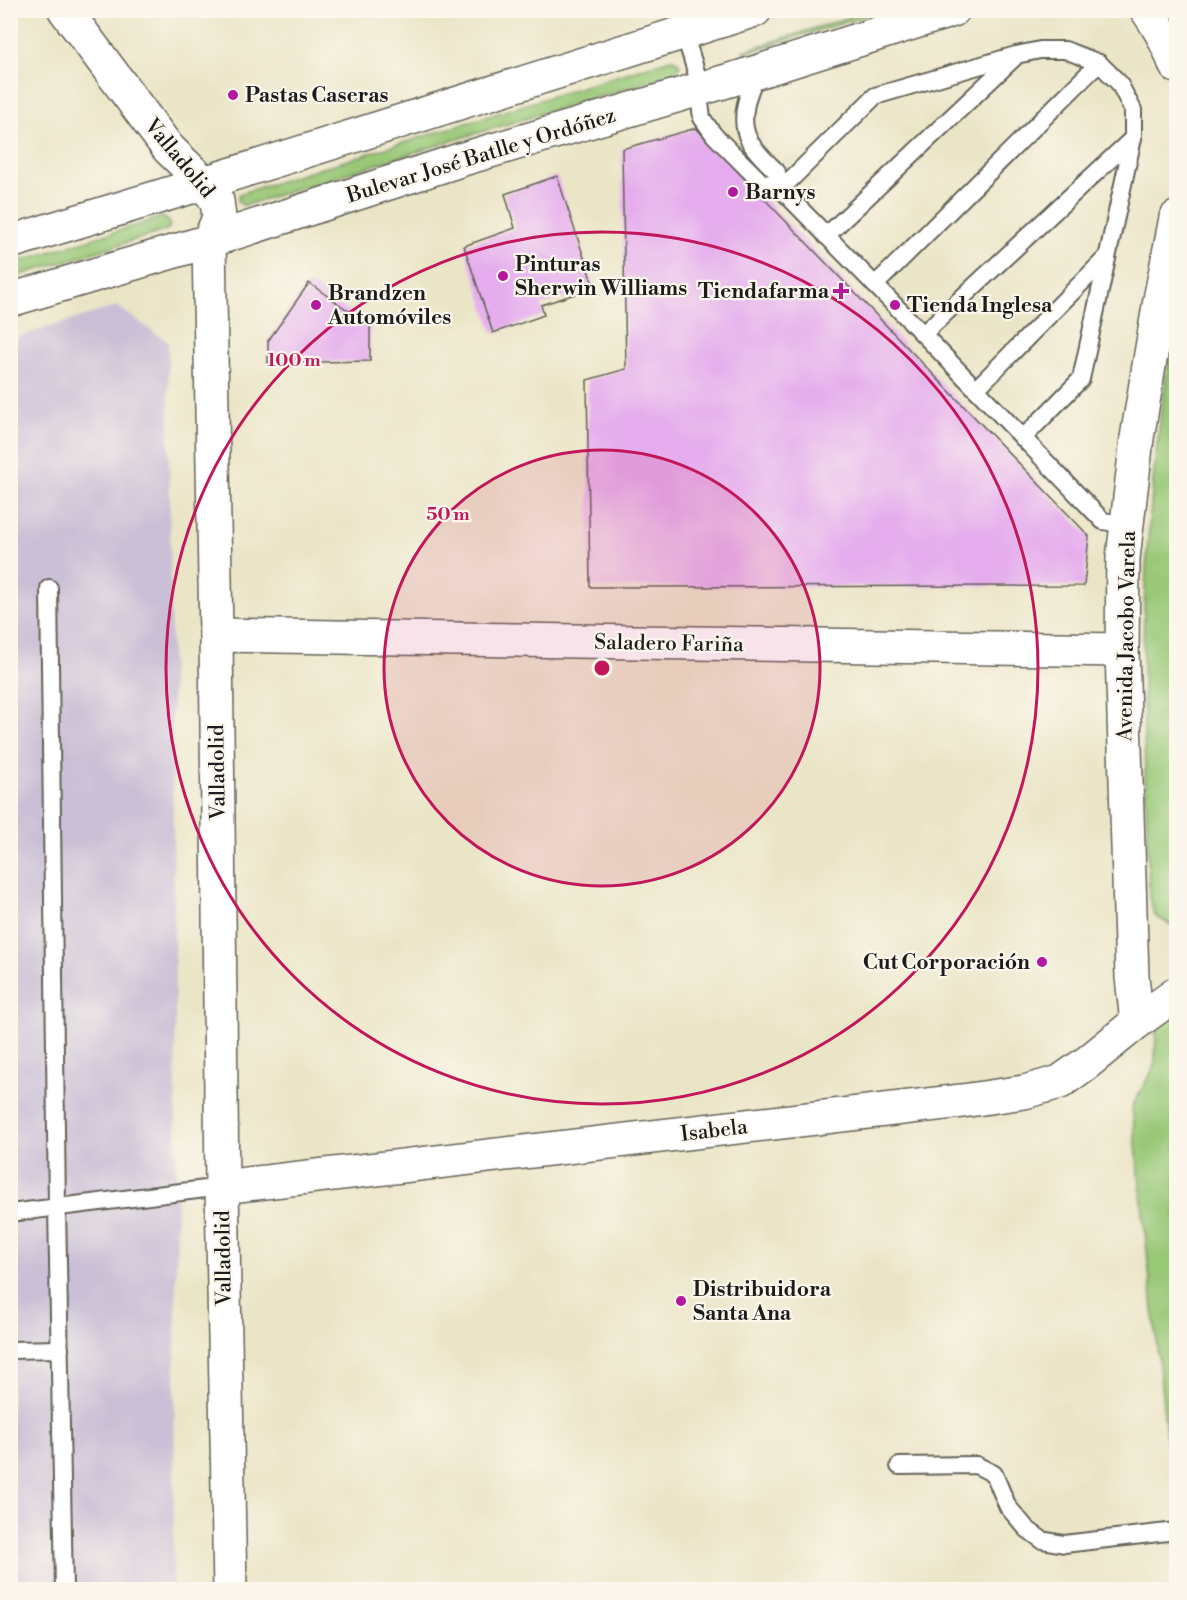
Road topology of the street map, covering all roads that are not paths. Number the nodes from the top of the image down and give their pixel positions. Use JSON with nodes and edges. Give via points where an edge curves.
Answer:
{"nodes":[{"id":1,"x":65,"y":10,"type":"edge"},
{"id":2,"x":755,"y":10,"type":"edge"},
{"id":3,"x":953,"y":10,"type":"edge"},
{"id":4,"x":1147,"y":10,"type":"edge"},
{"id":5,"x":684,"y":32,"type":"junction"},
{"id":6,"x":1016,"y":55,"type":"junction"},
{"id":7,"x":1099,"y":63,"type":"junction"},
{"id":8,"x":1176,"y":66,"type":"edge"},
{"id":9,"x":757,"y":72,"type":"junction"},
{"id":10,"x":700,"y":88,"type":"junction"},
{"id":11,"x":1133,"y":138,"type":"junction"},
{"id":12,"x":204,"y":183,"type":"junction"},
{"id":13,"x":778,"y":187,"type":"junction"},
{"id":14,"x":1176,"y":218,"type":"edge"},
{"id":15,"x":826,"y":236,"type":"junction"},
{"id":16,"x":209,"y":241,"type":"junction"},
{"id":17,"x":10,"y":242,"type":"edge"},
{"id":18,"x":1108,"y":256,"type":"junction"},
{"id":19,"x":875,"y":285,"type":"junction"},
{"id":20,"x":10,"y":300,"type":"edge"},
{"id":21,"x":923,"y":334,"type":"junction"},
{"id":22,"x":976,"y":389,"type":"junction"},
{"id":23,"x":1023,"y":438,"type":"junction"},
{"id":24,"x":1127,"y":525,"type":"junction"},
{"id":25,"x":49,"y":588,"type":"dead end"},
{"id":26,"x":216,"y":635,"type":"junction"},
{"id":27,"x":1122,"y":650,"type":"junction"},
{"id":28,"x":1176,"y":994,"type":"edge"},
{"id":29,"x":1137,"y":1022,"type":"junction"},
{"id":30,"x":222,"y":1187,"type":"junction"},
{"id":31,"x":57,"y":1208,"type":"junction"},
{"id":32,"x":10,"y":1213,"type":"edge"},
{"id":33,"x":60,"y":1349,"type":"junction"},
{"id":34,"x":10,"y":1350,"type":"edge"},
{"id":35,"x":899,"y":1466,"type":"dead end"},
{"id":36,"x":1176,"y":1531,"type":"edge"},
{"id":37,"x":64,"y":1590,"type":"edge"},
{"id":38,"x":230,"y":1590,"type":"edge"}],
"edges":[{"from":1,"to":12,"type":"street","name":"Valladolid","via":[[168,148]]},
{"from":2,"to":5,"type":"street"},
{"from":3,"to":9,"type":"street","name":"Bulevar José Batlle y Ordóñez"},
{"from":4,"to":8,"type":"street"},
{"from":5,"to":10,"type":"lane"},
{"from":5,"to":12,"type":"street"},
{"from":6,"to":7,"type":"lane","via":[[1065,50]]},
{"from":6,"to":13,"type":"lane","via":[[875,96]]},
{"from":6,"to":15,"type":"lane"},
{"from":7,"to":11,"type":"lane","via":[[1119,83],[1133,110]]},
{"from":7,"to":19,"type":"lane"},
{"from":9,"to":10,"type":"street","name":"Bulevar José Batlle y Ordóñez"},
{"from":9,"to":13,"type":"lane","via":[[749,90],[744,122],[749,140],[777,172]]},
{"from":10,"to":13,"type":"lane","via":[[702,118],[714,135],[762,183]]},
{"from":10,"to":16,"type":"street","name":"Bulevar José Batlle y Ordóñez"},
{"from":11,"to":18,"type":"lane"},
{"from":11,"to":21,"type":"lane"},
{"from":12,"to":16,"type":"street","name":"Valladolid","via":[[217,201],[219,218]]},
{"from":12,"to":17,"type":"street"},
{"from":13,"to":15,"type":"lane"},
{"from":14,"to":24,"type":"street","name":"Avenida Jacobo Varela","via":[[1137,438]]},
{"from":15,"to":19,"type":"lane"},
{"from":16,"to":20,"type":"street","name":"Bulevar José Batlle y Ordóñez"},
{"from":16,"to":26,"type":"street","name":"Valladolid"},
{"from":18,"to":22,"type":"lane"},
{"from":18,"to":23,"type":"lane","via":[[1082,379]]},
{"from":19,"to":21,"type":"lane"},
{"from":21,"to":22,"type":"lane"},
{"from":22,"to":23,"type":"lane"},
{"from":23,"to":24,"type":"lane","via":[[1102,521]]},
{"from":24,"to":27,"type":"street","name":"Avenida Jacobo Varela"},
{"from":25,"to":31,"type":"lane"},
{"from":26,"to":27,"type":"street","name":"Saladero Fariña"},
{"from":26,"to":30,"type":"street","name":"Valladolid"},
{"from":27,"to":29,"type":"street","name":"Avenida Jacobo Varela","via":[[1132,977]]},
{"from":28,"to":29,"type":"street","name":"Isabela"},
{"from":29,"to":30,"type":"street","name":"Isabela","via":[[1060,1082],[1024,1092]]},
{"from":30,"to":31,"type":"lane"},
{"from":30,"to":38,"type":"street","name":"Valladolid"},
{"from":31,"to":32,"type":"lane"},
{"from":31,"to":33,"type":"lane"},
{"from":33,"to":34,"type":"lane"},
{"from":33,"to":37,"type":"lane"},
{"from":35,"to":36,"type":"lane","via":[[976,1465],[994,1474],[1008,1507],[1042,1539],[1064,1544]]}]}
